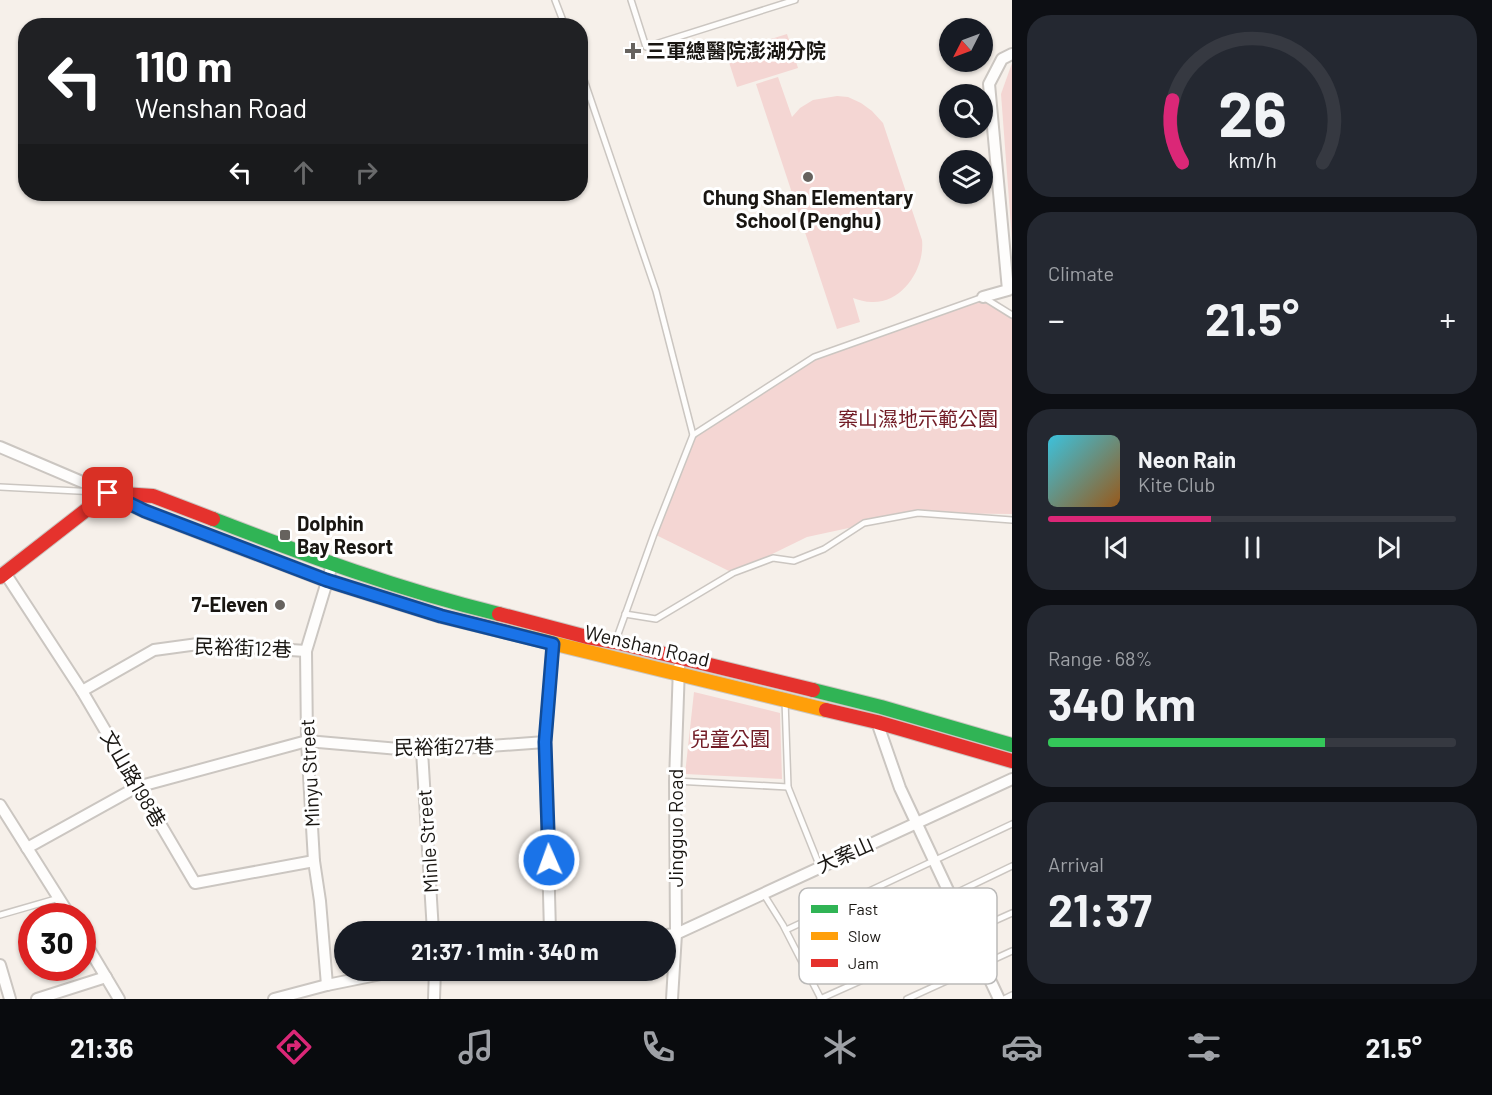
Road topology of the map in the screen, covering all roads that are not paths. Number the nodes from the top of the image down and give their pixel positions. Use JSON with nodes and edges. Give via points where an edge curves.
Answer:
{"nodes":[{"id":1,"x":555,"y":0,"type":"edge"},
{"id":2,"x":631,"y":0,"type":"edge"},
{"id":3,"x":791,"y":0,"type":"edge"},
{"id":4,"x":563,"y":18,"type":"edge"},
{"id":5,"x":1012,"y":54,"type":"edge"},
{"id":6,"x":588,"y":91,"type":"edge"},
{"id":7,"x":984,"y":297,"type":"junction"},
{"id":8,"x":1012,"y":315,"type":"edge"},
{"id":9,"x":693,"y":435,"type":"junction"},
{"id":10,"x":0,"y":447,"type":"edge"},
{"id":11,"x":0,"y":487,"type":"edge"},
{"id":12,"x":108,"y":493,"type":"junction"},
{"id":13,"x":1012,"y":520,"type":"edge"},
{"id":14,"x":332,"y":565,"type":"junction"},
{"id":15,"x":2,"y":575,"type":"edge"},
{"id":16,"x":326,"y":580,"type":"junction"},
{"id":17,"x":625,"y":614,"type":"junction"},
{"id":18,"x":615,"y":642,"type":"junction"},
{"id":19,"x":553,"y":644,"type":"junction"},
{"id":20,"x":306,"y":651,"type":"junction"},
{"id":21,"x":681,"y":658,"type":"junction"},
{"id":22,"x":677,"y":673,"type":"junction"},
{"id":23,"x":82,"y":691,"type":"junction"},
{"id":24,"x":785,"y":699,"type":"junction"},
{"id":25,"x":881,"y":707,"type":"junction"},
{"id":26,"x":877,"y":722,"type":"junction"},
{"id":27,"x":307,"y":741,"type":"junction"},
{"id":28,"x":545,"y":742,"type":"junction"},
{"id":29,"x":1012,"y":745,"type":"edge"},
{"id":30,"x":422,"y":752,"type":"junction"},
{"id":31,"x":1012,"y":761,"type":"edge"},
{"id":32,"x":1012,"y":779,"type":"edge"},
{"id":33,"x":675,"y":781,"type":"junction"},
{"id":34,"x":137,"y":787,"type":"junction"},
{"id":35,"x":788,"y":787,"type":"junction"},
{"id":36,"x":0,"y":805,"type":"edge"},
{"id":37,"x":917,"y":823,"type":"junction"},
{"id":38,"x":1012,"y":824,"type":"edge"},
{"id":39,"x":27,"y":848,"type":"junction"},
{"id":40,"x":934,"y":860,"type":"junction"},
{"id":41,"x":314,"y":861,"type":"junction"},
{"id":42,"x":1012,"y":866,"type":"edge"},
{"id":43,"x":820,"y":867,"type":"junction"},
{"id":44,"x":875,"y":888,"type":"edge"},
{"id":45,"x":947,"y":888,"type":"edge"},
{"id":46,"x":965,"y":888,"type":"edge"},
{"id":47,"x":763,"y":892,"type":"junction"},
{"id":48,"x":60,"y":898,"type":"junction"},
{"id":49,"x":63,"y":903,"type":"edge"},
{"id":50,"x":1012,"y":913,"type":"edge"},
{"id":51,"x":0,"y":915,"type":"edge"},
{"id":52,"x":997,"y":920,"type":"edge"},
{"id":53,"x":433,"y":921,"type":"edge"},
{"id":54,"x":550,"y":921,"type":"edge"},
{"id":55,"x":671,"y":921,"type":"edge"},
{"id":56,"x":799,"y":924,"type":"edge"},
{"id":57,"x":786,"y":930,"type":"junction"},
{"id":58,"x":676,"y":932,"type":"edge"},
{"id":59,"x":1012,"y":951,"type":"edge"},
{"id":60,"x":799,"y":956,"type":"edge"},
{"id":61,"x":997,"y":958,"type":"edge"},
{"id":62,"x":96,"y":960,"type":"edge"},
{"id":63,"x":0,"y":965,"type":"edge"},
{"id":64,"x":106,"y":977,"type":"junction"},
{"id":65,"x":347,"y":981,"type":"edge"},
{"id":66,"x":435,"y":981,"type":"edge"},
{"id":67,"x":672,"y":981,"type":"edge"},
{"id":68,"x":813,"y":984,"type":"edge"},
{"id":69,"x":854,"y":984,"type":"edge"},
{"id":70,"x":941,"y":984,"type":"edge"},
{"id":71,"x":992,"y":984,"type":"edge"},
{"id":72,"x":327,"y":985,"type":"junction"},
{"id":73,"x":1012,"y":995,"type":"edge"},
{"id":74,"x":10,"y":999,"type":"edge"},
{"id":75,"x":37,"y":999,"type":"edge"},
{"id":76,"x":119,"y":999,"type":"edge"},
{"id":77,"x":274,"y":999,"type":"edge"},
{"id":78,"x":434,"y":999,"type":"edge"},
{"id":79,"x":672,"y":999,"type":"edge"},
{"id":80,"x":821,"y":999,"type":"edge"},
{"id":81,"x":907,"y":999,"type":"edge"},
{"id":82,"x":999,"y":999,"type":"edge"},
{"id":83,"x":1004,"y":999,"type":"edge"}],
"edges":[{"from":1,"to":4,"type":"lane"},
{"from":2,"to":3,"type":"lane","via":[[646,47]]},
{"from":5,"to":7,"type":"street","via":[[1002,59],[989,84],[1008,290]]},
{"from":6,"to":9,"type":"lane","via":[[656,291]]},
{"from":7,"to":8,"type":"lane"},
{"from":7,"to":9,"type":"lane","via":[[814,357]]},
{"from":9,"to":17,"type":"lane"},
{"from":10,"to":12,"type":"street"},
{"from":11,"to":12,"type":"lane"},
{"from":12,"to":14,"type":"main road","name":"Wenshan Road","via":[[153,496]]},
{"from":12,"to":15,"type":"main road"},
{"from":12,"to":16,"type":"main road","name":"Wenshan Road","via":[[145,511]]},
{"from":13,"to":17,"type":"lane","via":[[918,513],[864,523],[824,549],[794,561],[773,558],[733,573],[656,619]]},
{"from":14,"to":16,"type":"street","name":"Minyu Street"},
{"from":14,"to":18,"type":"main road","name":"Wenshan Road","via":[[446,601]]},
{"from":15,"to":23,"type":"street","name":"文山路198巷"},
{"from":16,"to":19,"type":"main road","name":"Wenshan Road","via":[[441,616]]},
{"from":16,"to":20,"type":"street","name":"Minyu Street"},
{"from":17,"to":18,"type":"lane"},
{"from":18,"to":21,"type":"main road","name":"Wenshan Road"},
{"from":19,"to":22,"type":"main road","name":"Wenshan Road"},
{"from":19,"to":28,"type":"street"},
{"from":20,"to":23,"type":"street","name":"民裕街12巷","via":[[198,644],[154,651]]},
{"from":20,"to":27,"type":"street","name":"Minyu Street"},
{"from":21,"to":22,"type":"street","name":"Jingguo Road"},
{"from":21,"to":25,"type":"main road","name":"Wenshan Road"},
{"from":22,"to":24,"type":"main road","name":"Wenshan Road"},
{"from":22,"to":33,"type":"street","name":"Jingguo Road"},
{"from":23,"to":34,"type":"street","name":"文山路198巷"},
{"from":24,"to":26,"type":"main road","name":"Wenshan Road"},
{"from":24,"to":35,"type":"lane"},
{"from":25,"to":26,"type":"main road"},
{"from":25,"to":29,"type":"main road","name":"Wenshan Road"},
{"from":26,"to":31,"type":"main road","name":"Wenshan Road"},
{"from":26,"to":37,"type":"street"},
{"from":27,"to":30,"type":"street","name":"民裕街27巷"},
{"from":27,"to":34,"type":"street"},
{"from":27,"to":41,"type":"street","name":"Minyu Street"},
{"from":28,"to":30,"type":"street","name":"民裕街27巷"},
{"from":28,"to":54,"type":"street"},
{"from":30,"to":53,"type":"street","name":"Minle Street"},
{"from":32,"to":37,"type":"street","name":"大案山"},
{"from":33,"to":35,"type":"lane"},
{"from":33,"to":55,"type":"street","name":"Jingguo Road"},
{"from":34,"to":39,"type":"street"},
{"from":34,"to":41,"type":"street","name":"文山路198巷","via":[[195,883]]},
{"from":35,"to":43,"type":"lane"},
{"from":36,"to":39,"type":"street"},
{"from":37,"to":40,"type":"street"},
{"from":37,"to":43,"type":"street","name":"大案山"},
{"from":38,"to":40,"type":"lane"},
{"from":39,"to":48,"type":"street"},
{"from":40,"to":44,"type":"lane"},
{"from":40,"to":45,"type":"street"},
{"from":41,"to":72,"type":"street","name":"Minyu Street"},
{"from":42,"to":46,"type":"lane"},
{"from":43,"to":47,"type":"street","name":"大案山"},
{"from":47,"to":57,"type":"lane"},
{"from":47,"to":58,"type":"street","name":"大案山"},
{"from":48,"to":49,"type":"street"},
{"from":48,"to":51,"type":"lane"},
{"from":50,"to":52,"type":"lane"},
{"from":56,"to":57,"type":"lane"},
{"from":57,"to":60,"type":"lane"},
{"from":59,"to":61,"type":"lane"},
{"from":62,"to":64,"type":"street"},
{"from":63,"to":74,"type":"street"},
{"from":64,"to":75,"type":"street"},
{"from":64,"to":76,"type":"street"},
{"from":65,"to":72,"type":"street"},
{"from":66,"to":78,"type":"street"},
{"from":67,"to":79,"type":"street","name":"Jingguo Road"},
{"from":68,"to":80,"type":"lane"},
{"from":69,"to":80,"type":"lane"},
{"from":70,"to":81,"type":"lane"},
{"from":71,"to":82,"type":"street"},
{"from":72,"to":77,"type":"street"},
{"from":73,"to":83,"type":"lane"}]}
